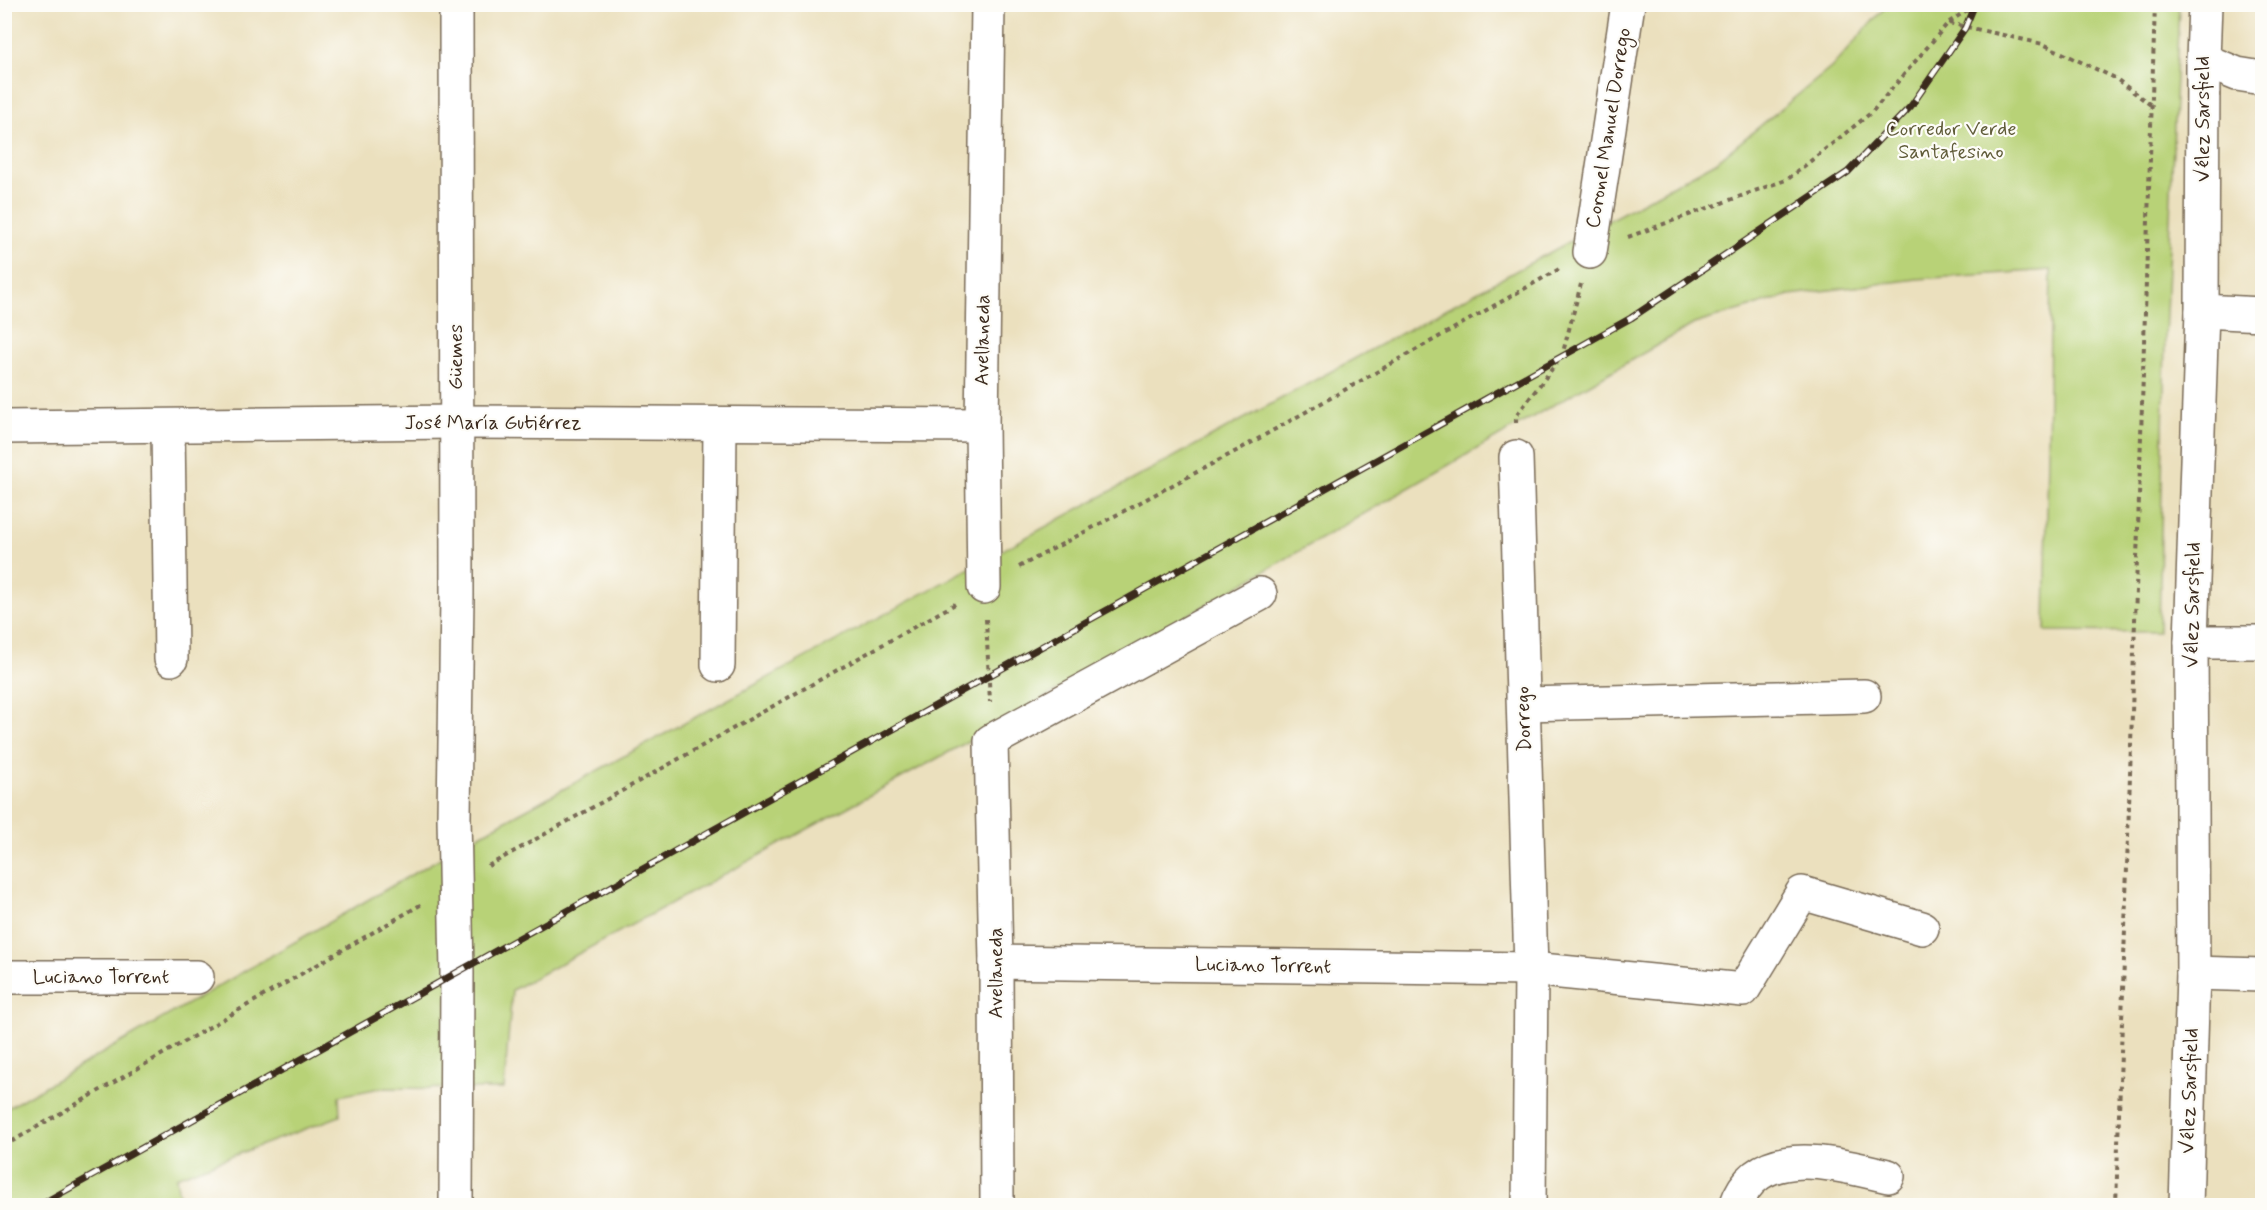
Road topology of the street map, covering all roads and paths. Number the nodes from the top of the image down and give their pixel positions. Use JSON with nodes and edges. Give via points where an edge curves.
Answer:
{"nodes":[{"id":1,"x":456,"y":4,"type":"edge"},
{"id":2,"x":988,"y":4,"type":"edge"},
{"id":3,"x":1628,"y":4,"type":"edge"},
{"id":4,"x":1976,"y":4,"type":"edge"},
{"id":5,"x":2156,"y":4,"type":"edge"},
{"id":6,"x":2205,"y":4,"type":"edge"},
{"id":7,"x":1948,"y":23,"type":"junction"},
{"id":8,"x":2203,"y":60,"type":"junction"},
{"id":9,"x":2262,"y":78,"type":"edge"},
{"id":10,"x":2152,"y":106,"type":"junction"},
{"id":11,"x":1590,"y":252,"type":"junction"},
{"id":12,"x":2202,"y":311,"type":"junction"},
{"id":13,"x":2262,"y":314,"type":"edge"},
{"id":14,"x":456,"y":422,"type":"junction"},
{"id":15,"x":720,"y":424,"type":"junction"},
{"id":16,"x":982,"y":425,"type":"junction"},
{"id":17,"x":168,"y":426,"type":"junction"},
{"id":18,"x":4,"y":427,"type":"edge"},
{"id":19,"x":1516,"y":457,"type":"joint"},
{"id":20,"x":984,"y":587,"type":"junction"},
{"id":21,"x":1260,"y":594,"type":"dead end"},
{"id":22,"x":2191,"y":642,"type":"junction"},
{"id":23,"x":2262,"y":642,"type":"edge"},
{"id":24,"x":171,"y":659,"type":"dead end"},
{"id":25,"x":718,"y":665,"type":"dead end"},
{"id":26,"x":989,"y":675,"type":"dead end"},
{"id":27,"x":1864,"y":696,"type":"dead end"},
{"id":28,"x":1524,"y":704,"type":"junction"},
{"id":29,"x":455,"y":885,"type":"junction"},
{"id":30,"x":1922,"y":928,"type":"dead end"},
{"id":31,"x":996,"y":962,"type":"junction"},
{"id":32,"x":1531,"y":969,"type":"junction"},
{"id":33,"x":2193,"y":973,"type":"junction"},
{"id":34,"x":2262,"y":975,"type":"edge"},
{"id":35,"x":4,"y":977,"type":"edge"},
{"id":36,"x":197,"y":977,"type":"dead end"},
{"id":37,"x":4,"y":1146,"type":"edge"},
{"id":38,"x":1888,"y":1176,"type":"dead end"},
{"id":39,"x":456,"y":1206,"type":"edge"},
{"id":40,"x":997,"y":1206,"type":"edge"},
{"id":41,"x":1529,"y":1206,"type":"edge"},
{"id":42,"x":1736,"y":1206,"type":"edge"},
{"id":43,"x":2116,"y":1206,"type":"edge"},
{"id":44,"x":2186,"y":1206,"type":"edge"}],
"edges":[{"from":1,"to":14,"type":"street","name":"Güemes"},
{"from":2,"to":16,"type":"street","name":"Avellaneda"},
{"from":3,"to":11,"type":"street","name":"Coronel Manuel Dorrego"},
{"from":4,"to":7,"type":"path"},
{"from":5,"to":10,"type":"path"},
{"from":6,"to":8,"type":"street","name":"Vélez Sarsfield"},
{"from":7,"to":10,"type":"path","via":[[2043,45],[2115,78]]},
{"from":7,"to":11,"type":"path","via":[[1872,112],[1788,179]]},
{"from":8,"to":9,"type":"street","via":[[2236,74]]},
{"from":8,"to":12,"type":"street","name":"Vélez Sarsfield"},
{"from":10,"to":43,"type":"path"},
{"from":11,"to":19,"type":"path","via":[[1562,356],[1516,416]]},
{"from":11,"to":20,"type":"path","via":[[1240,449]]},
{"from":12,"to":13,"type":"street"},
{"from":12,"to":22,"type":"street","name":"Vélez Sarsfield"},
{"from":14,"to":15,"type":"street","name":"José María Gutiérrez"},
{"from":14,"to":17,"type":"street","name":"José María Gutiérrez"},
{"from":14,"to":29,"type":"street","name":"Güemes"},
{"from":15,"to":16,"type":"street","name":"José María Gutiérrez"},
{"from":15,"to":25,"type":"street"},
{"from":16,"to":20,"type":"street","name":"Avellaneda"},
{"from":17,"to":18,"type":"street","name":"José María Gutiérrez"},
{"from":17,"to":24,"type":"street"},
{"from":19,"to":28,"type":"street","name":"Dorrego"},
{"from":20,"to":26,"type":"path"},
{"from":20,"to":29,"type":"path"},
{"from":21,"to":31,"type":"street","name":"Avellaneda","via":[[991,741]]},
{"from":22,"to":23,"type":"street"},
{"from":22,"to":33,"type":"street","name":"Vélez Sarsfield"},
{"from":27,"to":28,"type":"street"},
{"from":28,"to":32,"type":"street","name":"Dorrego"},
{"from":29,"to":37,"type":"path"},
{"from":29,"to":39,"type":"street","name":"Güemes"},
{"from":30,"to":32,"type":"street","name":"Luciano Torrent","via":[[1802,893],[1743,990]]},
{"from":31,"to":32,"type":"street","name":"Luciano Torrent"},
{"from":31,"to":40,"type":"street","name":"Avellaneda"},
{"from":32,"to":41,"type":"street","name":"Dorrego"},
{"from":33,"to":34,"type":"street"},
{"from":33,"to":44,"type":"street","name":"Vélez Sarsfield"},
{"from":35,"to":36,"type":"street","name":"Luciano Torrent"},
{"from":38,"to":42,"type":"street","via":[[1790,1161],[1760,1172],[1739,1194]]}]}
